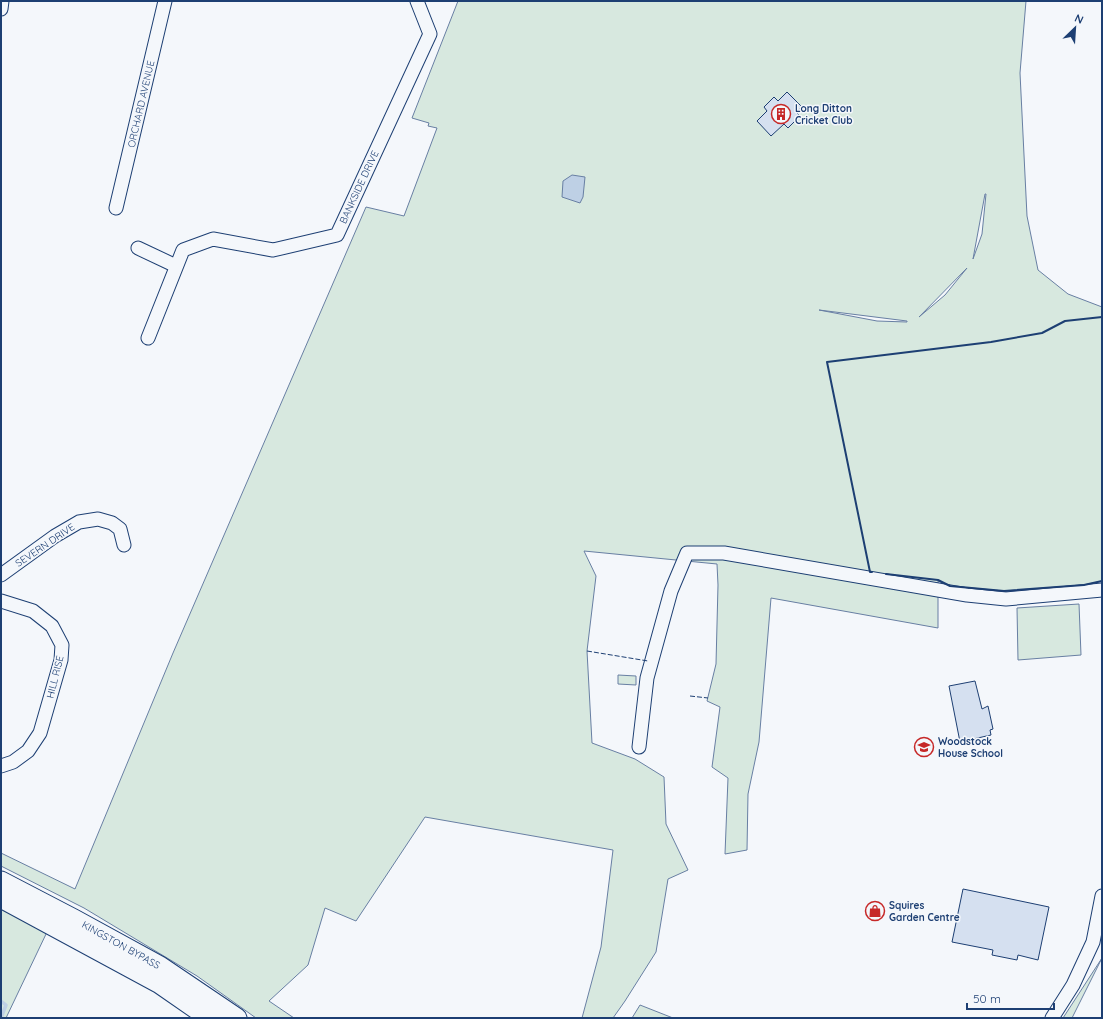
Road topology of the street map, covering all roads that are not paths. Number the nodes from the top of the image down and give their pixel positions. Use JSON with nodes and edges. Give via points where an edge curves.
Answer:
{"nodes":[{"id":1,"x":2,"y":1,"type":"edge"},
{"id":2,"x":165,"y":1,"type":"edge"},
{"id":3,"x":417,"y":1,"type":"edge"},
{"id":4,"x":1,"y":9,"type":"edge"},
{"id":5,"x":116,"y":208,"type":"dead end"},
{"id":6,"x":138,"y":248,"type":"dead end"},
{"id":7,"x":176,"y":266,"type":"junction"},
{"id":8,"x":148,"y":338,"type":"dead end"},
{"id":9,"x":124,"y":545,"type":"dead end"},
{"id":10,"x":1,"y":575,"type":"edge"},
{"id":11,"x":1102,"y":590,"type":"edge"},
{"id":12,"x":1,"y":601,"type":"edge"},
{"id":13,"x":639,"y":747,"type":"dead end"},
{"id":14,"x":1,"y":766,"type":"edge"},
{"id":15,"x":1,"y":881,"type":"edge"},
{"id":16,"x":1102,"y":896,"type":"edge"},
{"id":17,"x":1,"y":898,"type":"edge"},
{"id":18,"x":209,"y":1018,"type":"edge"},
{"id":19,"x":237,"y":1018,"type":"edge"},
{"id":20,"x":1052,"y":1018,"type":"edge"}],
"edges":[{"from":1,"to":4,"type":"street"},
{"from":2,"to":5,"type":"street","name":"ORCHARD AVENUE"},
{"from":3,"to":7,"type":"street","name":"BANKSIDE DRIVE","via":[[430,34],[337,234],[272,250],[213,239],[183,250]]},
{"from":6,"to":7,"type":"street"},
{"from":7,"to":8,"type":"street","name":"BANKSIDE DRIVE"},
{"from":9,"to":10,"type":"street","name":"SEVERN DRIVE","via":[[120,529],[112,523],[98,519],[79,522]]},
{"from":11,"to":13,"type":"street","via":[[1006,599],[967,595],[724,553],[687,553],[671,591],[647,678]]},
{"from":12,"to":14,"type":"street","name":"HILL RISE","via":[[33,611],[52,626],[62,645],[61,660],[40,733],[28,751],[13,762]]},
{"from":15,"to":19,"type":"highway","name":"KINGSTON BYPASS","via":[[160,966]]},
{"from":16,"to":20,"type":"street","via":[[1093,942],[1073,985]]},
{"from":17,"to":18,"type":"highway","name":"KINGSTON BYPASS","via":[[160,984]]}]}
